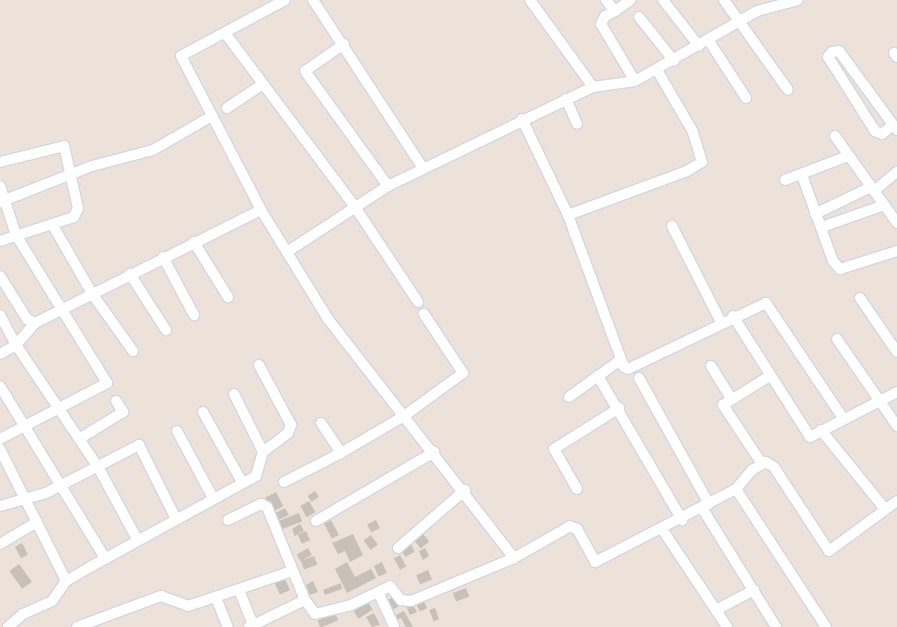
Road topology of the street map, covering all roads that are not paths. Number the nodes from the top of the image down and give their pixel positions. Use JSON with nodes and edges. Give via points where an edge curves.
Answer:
{"nodes":[{"id":1,"x":285,"y":0,"type":"edge"},
{"id":2,"x":313,"y":0,"type":"edge"},
{"id":3,"x":530,"y":0,"type":"edge"},
{"id":4,"x":606,"y":0,"type":"edge"},
{"id":5,"x":631,"y":0,"type":"edge"},
{"id":6,"x":663,"y":0,"type":"edge"},
{"id":7,"x":724,"y":0,"type":"edge"},
{"id":8,"x":798,"y":0,"type":"edge"},
{"id":9,"x":614,"y":11,"type":"junction"},
{"id":10,"x":639,"y":18,"type":"dead end"},
{"id":11,"x":740,"y":21,"type":"junction"},
{"id":12,"x":225,"y":33,"type":"junction"},
{"id":13,"x":710,"y":41,"type":"junction"},
{"id":14,"x":344,"y":44,"type":"junction"},
{"id":15,"x":699,"y":46,"type":"junction"},
{"id":16,"x":674,"y":61,"type":"junction"},
{"id":17,"x":657,"y":70,"type":"junction"},
{"id":18,"x":635,"y":81,"type":"junction"},
{"id":19,"x":263,"y":84,"type":"junction"},
{"id":20,"x":593,"y":87,"type":"junction"},
{"id":21,"x":788,"y":90,"type":"dead end"},
{"id":22,"x":746,"y":98,"type":"dead end"},
{"id":23,"x":566,"y":99,"type":"junction"},
{"id":24,"x":227,"y":108,"type":"dead end"},
{"id":25,"x":212,"y":116,"type":"junction"},
{"id":26,"x":522,"y":119,"type":"junction"},
{"id":27,"x":577,"y":124,"type":"dead end"},
{"id":28,"x":895,"y":128,"type":"edge"},
{"id":29,"x":835,"y":136,"type":"dead end"},
{"id":30,"x":848,"y":156,"type":"junction"},
{"id":31,"x":0,"y":162,"type":"edge"},
{"id":32,"x":423,"y":168,"type":"junction"},
{"id":33,"x":897,"y":172,"type":"edge"},
{"id":34,"x":802,"y":174,"type":"junction"},
{"id":35,"x":70,"y":177,"type":"junction"},
{"id":36,"x":785,"y":180,"type":"dead end"},
{"id":37,"x":0,"y":186,"type":"edge"},
{"id":38,"x":388,"y":186,"type":"junction"},
{"id":39,"x":873,"y":189,"type":"junction"},
{"id":40,"x":2,"y":201,"type":"edge"},
{"id":41,"x":884,"y":205,"type":"junction"},
{"id":42,"x":355,"y":207,"type":"junction"},
{"id":43,"x":261,"y":210,"type":"junction"},
{"id":44,"x":815,"y":214,"type":"junction"},
{"id":45,"x":568,"y":215,"type":"junction"},
{"id":46,"x":897,"y":223,"type":"edge"},
{"id":47,"x":52,"y":224,"type":"junction"},
{"id":48,"x":672,"y":226,"type":"dead end"},
{"id":49,"x":822,"y":227,"type":"junction"},
{"id":50,"x":16,"y":235,"type":"junction"},
{"id":51,"x":0,"y":241,"type":"edge"},
{"id":52,"x":194,"y":242,"type":"junction"},
{"id":53,"x":897,"y":251,"type":"edge"},
{"id":54,"x":288,"y":252,"type":"junction"},
{"id":55,"x":163,"y":257,"type":"junction"},
{"id":56,"x":130,"y":274,"type":"junction"},
{"id":57,"x":0,"y":276,"type":"edge"},
{"id":58,"x":92,"y":295,"type":"junction"},
{"id":59,"x":228,"y":297,"type":"dead end"},
{"id":60,"x":860,"y":298,"type":"dead end"},
{"id":61,"x":418,"y":302,"type":"dead end"},
{"id":62,"x":63,"y":310,"type":"junction"},
{"id":63,"x":424,"y":314,"type":"dead end"},
{"id":64,"x":0,"y":315,"type":"edge"},
{"id":65,"x":194,"y":315,"type":"dead end"},
{"id":66,"x":733,"y":316,"type":"junction"},
{"id":67,"x":721,"y":322,"type":"junction"},
{"id":68,"x":35,"y":323,"type":"junction"},
{"id":69,"x":166,"y":330,"type":"dead end"},
{"id":70,"x":837,"y":339,"type":"dead end"},
{"id":71,"x":16,"y":346,"type":"junction"},
{"id":72,"x":133,"y":351,"type":"dead end"},
{"id":73,"x":897,"y":352,"type":"edge"},
{"id":74,"x":0,"y":354,"type":"edge"},
{"id":75,"x":620,"y":361,"type":"junction"},
{"id":76,"x":259,"y":366,"type":"dead end"},
{"id":77,"x":711,"y":366,"type":"dead end"},
{"id":78,"x":598,"y":376,"type":"junction"},
{"id":79,"x":768,"y":377,"type":"junction"},
{"id":80,"x":639,"y":378,"type":"dead end"},
{"id":81,"x":0,"y":386,"type":"edge"},
{"id":82,"x":897,"y":392,"type":"edge"},
{"id":83,"x":234,"y":394,"type":"dead end"},
{"id":84,"x":569,"y":397,"type":"dead end"},
{"id":85,"x":731,"y":398,"type":"junction"},
{"id":86,"x":116,"y":401,"type":"dead end"},
{"id":87,"x":878,"y":401,"type":"junction"},
{"id":88,"x":58,"y":408,"type":"junction"},
{"id":89,"x":619,"y":408,"type":"junction"},
{"id":90,"x":203,"y":412,"type":"dead end"},
{"id":91,"x":404,"y":416,"type":"junction"},
{"id":92,"x":843,"y":418,"type":"junction"},
{"id":93,"x":321,"y":423,"type":"dead end"},
{"id":94,"x":24,"y":426,"type":"junction"},
{"id":95,"x":897,"y":426,"type":"edge"},
{"id":96,"x":821,"y":430,"type":"junction"},
{"id":97,"x":177,"y":431,"type":"dead end"},
{"id":98,"x":0,"y":438,"type":"edge"},
{"id":99,"x":79,"y":439,"type":"junction"},
{"id":100,"x":0,"y":449,"type":"edge"},
{"id":101,"x":263,"y":452,"type":"junction"},
{"id":102,"x":341,"y":452,"type":"junction"},
{"id":103,"x":434,"y":452,"type":"junction"},
{"id":104,"x":762,"y":464,"type":"junction"},
{"id":105,"x":98,"y":467,"type":"junction"},
{"id":106,"x":242,"y":482,"type":"junction"},
{"id":107,"x":284,"y":482,"type":"dead end"},
{"id":108,"x":60,"y":485,"type":"junction"},
{"id":109,"x":577,"y":489,"type":"dead end"},
{"id":110,"x":736,"y":489,"type":"junction"},
{"id":111,"x":465,"y":490,"type":"junction"},
{"id":112,"x":213,"y":498,"type":"junction"},
{"id":113,"x":26,"y":499,"type":"junction"},
{"id":114,"x":897,"y":500,"type":"edge"},
{"id":115,"x":0,"y":506,"type":"edge"},
{"id":116,"x":705,"y":506,"type":"junction"},
{"id":117,"x":885,"y":509,"type":"junction"},
{"id":118,"x":176,"y":519,"type":"junction"},
{"id":119,"x":228,"y":520,"type":"dead end"},
{"id":120,"x":682,"y":520,"type":"junction"},
{"id":121,"x":316,"y":521,"type":"dead end"},
{"id":122,"x":37,"y":522,"type":"junction"},
{"id":123,"x":662,"y":529,"type":"junction"},
{"id":124,"x":138,"y":539,"type":"junction"},
{"id":125,"x":0,"y":544,"type":"edge"},
{"id":126,"x":398,"y":548,"type":"dead end"},
{"id":127,"x":105,"y":558,"type":"junction"},
{"id":128,"x":514,"y":558,"type":"junction"},
{"id":129,"x":292,"y":571,"type":"junction"},
{"id":130,"x":66,"y":581,"type":"junction"},
{"id":131,"x":239,"y":590,"type":"junction"},
{"id":132,"x":754,"y":590,"type":"junction"},
{"id":133,"x":378,"y":592,"type":"junction"},
{"id":134,"x":216,"y":598,"type":"junction"},
{"id":135,"x":304,"y":600,"type":"junction"},
{"id":136,"x":716,"y":610,"type":"junction"},
{"id":137,"x":251,"y":626,"type":"edge"},
{"id":138,"x":8,"y":627,"type":"edge"},
{"id":139,"x":77,"y":627,"type":"edge"},
{"id":140,"x":228,"y":627,"type":"edge"},
{"id":141,"x":394,"y":627,"type":"edge"},
{"id":142,"x":727,"y":627,"type":"edge"},
{"id":143,"x":776,"y":627,"type":"edge"},
{"id":144,"x":826,"y":627,"type":"edge"}],
"edges":[{"from":1,"to":12,"type":"street"},
{"from":2,"to":14,"type":"street"},
{"from":3,"to":20,"type":"street"},
{"from":4,"to":9,"type":"street"},
{"from":5,"to":9,"type":"street"},
{"from":6,"to":15,"type":"street"},
{"from":7,"to":11,"type":"street"},
{"from":8,"to":11,"type":"street","via":[[756,11]]},
{"from":9,"to":18,"type":"street","via":[[600,24]]},
{"from":10,"to":16,"type":"street"},
{"from":11,"to":13,"type":"street"},
{"from":11,"to":21,"type":"street"},
{"from":12,"to":19,"type":"street"},
{"from":12,"to":25,"type":"street","via":[[181,56]]},
{"from":13,"to":15,"type":"street"},
{"from":13,"to":22,"type":"street"},
{"from":14,"to":32,"type":"street"},
{"from":14,"to":38,"type":"street","via":[[305,71]]},
{"from":15,"to":16,"type":"street"},
{"from":16,"to":17,"type":"street"},
{"from":17,"to":18,"type":"street"},
{"from":17,"to":45,"type":"street","via":[[693,132],[702,162],[687,171]]},
{"from":18,"to":20,"type":"street"},
{"from":19,"to":24,"type":"street"},
{"from":19,"to":42,"type":"street"},
{"from":20,"to":23,"type":"street"},
{"from":23,"to":26,"type":"street"},
{"from":23,"to":27,"type":"street"},
{"from":25,"to":35,"type":"street","via":[[153,150],[92,166]]},
{"from":25,"to":43,"type":"street"},
{"from":26,"to":32,"type":"street"},
{"from":26,"to":45,"type":"street"},
{"from":28,"to":28,"type":"street","via":[[882,134],[875,131],[828,56],[832,52],[839,51]]},
{"from":29,"to":30,"type":"street"},
{"from":30,"to":34,"type":"street"},
{"from":30,"to":39,"type":"street"},
{"from":31,"to":35,"type":"street","via":[[61,144],[66,148]]},
{"from":32,"to":38,"type":"street"},
{"from":33,"to":39,"type":"street"},
{"from":34,"to":36,"type":"street"},
{"from":34,"to":44,"type":"street"},
{"from":35,"to":40,"type":"street"},
{"from":35,"to":47,"type":"street","via":[[76,214]]},
{"from":37,"to":40,"type":"street"},
{"from":38,"to":42,"type":"street"},
{"from":39,"to":41,"type":"street"},
{"from":39,"to":44,"type":"street"},
{"from":40,"to":50,"type":"street"},
{"from":41,"to":46,"type":"street"},
{"from":41,"to":49,"type":"street"},
{"from":42,"to":54,"type":"street"},
{"from":42,"to":61,"type":"street"},
{"from":43,"to":52,"type":"street"},
{"from":43,"to":54,"type":"street"},
{"from":44,"to":49,"type":"street"},
{"from":45,"to":75,"type":"street"},
{"from":47,"to":50,"type":"street"},
{"from":47,"to":58,"type":"street"},
{"from":48,"to":67,"type":"street"},
{"from":49,"to":53,"type":"street","via":[[833,261],[840,269]]},
{"from":50,"to":51,"type":"street"},
{"from":50,"to":62,"type":"street"},
{"from":52,"to":55,"type":"street"},
{"from":52,"to":59,"type":"street"},
{"from":54,"to":91,"type":"street","via":[[328,319]]},
{"from":55,"to":56,"type":"street"},
{"from":55,"to":65,"type":"street"},
{"from":56,"to":58,"type":"street"},
{"from":56,"to":69,"type":"street"},
{"from":57,"to":68,"type":"street","via":[[27,319]]},
{"from":58,"to":62,"type":"street"},
{"from":58,"to":72,"type":"street"},
{"from":60,"to":73,"type":"street"},
{"from":62,"to":68,"type":"street"},
{"from":62,"to":88,"type":"street","via":[[107,383]]},
{"from":63,"to":91,"type":"street","via":[[463,372]]},
{"from":64,"to":71,"type":"street"},
{"from":66,"to":67,"type":"street"},
{"from":66,"to":79,"type":"street"},
{"from":66,"to":92,"type":"street","via":[[764,302],[769,305]]},
{"from":67,"to":75,"type":"street","via":[[628,369]]},
{"from":68,"to":71,"type":"street"},
{"from":70,"to":87,"type":"street"},
{"from":71,"to":74,"type":"street"},
{"from":71,"to":88,"type":"street"},
{"from":75,"to":78,"type":"street"},
{"from":76,"to":101,"type":"street","via":[[291,425],[288,433]]},
{"from":77,"to":85,"type":"street"},
{"from":78,"to":84,"type":"street"},
{"from":78,"to":89,"type":"street"},
{"from":79,"to":85,"type":"street"},
{"from":79,"to":96,"type":"street","via":[[810,437]]},
{"from":80,"to":116,"type":"street"},
{"from":81,"to":94,"type":"street"},
{"from":82,"to":87,"type":"street"},
{"from":83,"to":101,"type":"street"},
{"from":85,"to":104,"type":"street","via":[[722,405]]},
{"from":86,"to":99,"type":"street","via":[[123,412]]},
{"from":87,"to":92,"type":"street"},
{"from":87,"to":95,"type":"street"},
{"from":88,"to":94,"type":"street"},
{"from":88,"to":99,"type":"street"},
{"from":89,"to":109,"type":"street","via":[[554,449]]},
{"from":89,"to":120,"type":"street"},
{"from":90,"to":106,"type":"street"},
{"from":91,"to":102,"type":"street"},
{"from":91,"to":103,"type":"street"},
{"from":92,"to":96,"type":"street"},
{"from":93,"to":102,"type":"street"},
{"from":94,"to":98,"type":"street"},
{"from":94,"to":108,"type":"street"},
{"from":96,"to":117,"type":"street"},
{"from":97,"to":112,"type":"street"},
{"from":99,"to":105,"type":"street"},
{"from":100,"to":113,"type":"street"},
{"from":101,"to":106,"type":"street","via":[[258,474]]},
{"from":102,"to":107,"type":"street"},
{"from":103,"to":111,"type":"street"},
{"from":103,"to":121,"type":"street"},
{"from":104,"to":110,"type":"street"},
{"from":104,"to":117,"type":"street","via":[[766,462],[774,467],[829,552]]},
{"from":105,"to":108,"type":"street"},
{"from":105,"to":118,"type":"street","via":[[139,445]]},
{"from":105,"to":124,"type":"street"},
{"from":106,"to":112,"type":"street"},
{"from":108,"to":113,"type":"street"},
{"from":108,"to":127,"type":"street"},
{"from":110,"to":116,"type":"street"},
{"from":110,"to":144,"type":"street"},
{"from":111,"to":126,"type":"street"},
{"from":111,"to":128,"type":"street"},
{"from":112,"to":118,"type":"street"},
{"from":113,"to":115,"type":"street"},
{"from":113,"to":122,"type":"street"},
{"from":114,"to":117,"type":"street"},
{"from":116,"to":120,"type":"street"},
{"from":116,"to":132,"type":"street"},
{"from":118,"to":124,"type":"street"},
{"from":119,"to":129,"type":"street","via":[[261,504],[267,507]]},
{"from":120,"to":123,"type":"street"},
{"from":122,"to":125,"type":"street"},
{"from":122,"to":130,"type":"street"},
{"from":123,"to":128,"type":"street","via":[[595,562],[577,529],[570,526]]},
{"from":123,"to":136,"type":"street"},
{"from":124,"to":127,"type":"street"},
{"from":127,"to":130,"type":"street"},
{"from":128,"to":133,"type":"street","via":[[411,601],[401,600],[392,587]]},
{"from":129,"to":131,"type":"street"},
{"from":129,"to":135,"type":"street"},
{"from":130,"to":138,"type":"street","via":[[52,601],[23,614]]},
{"from":131,"to":134,"type":"street"},
{"from":131,"to":137,"type":"street"},
{"from":132,"to":136,"type":"street"},
{"from":132,"to":143,"type":"street"},
{"from":133,"to":135,"type":"street","via":[[329,613],[315,614]]},
{"from":133,"to":141,"type":"street"},
{"from":134,"to":139,"type":"street","via":[[183,606],[161,596]]},
{"from":134,"to":140,"type":"street"},
{"from":135,"to":137,"type":"street"},
{"from":136,"to":142,"type":"street"}]}
